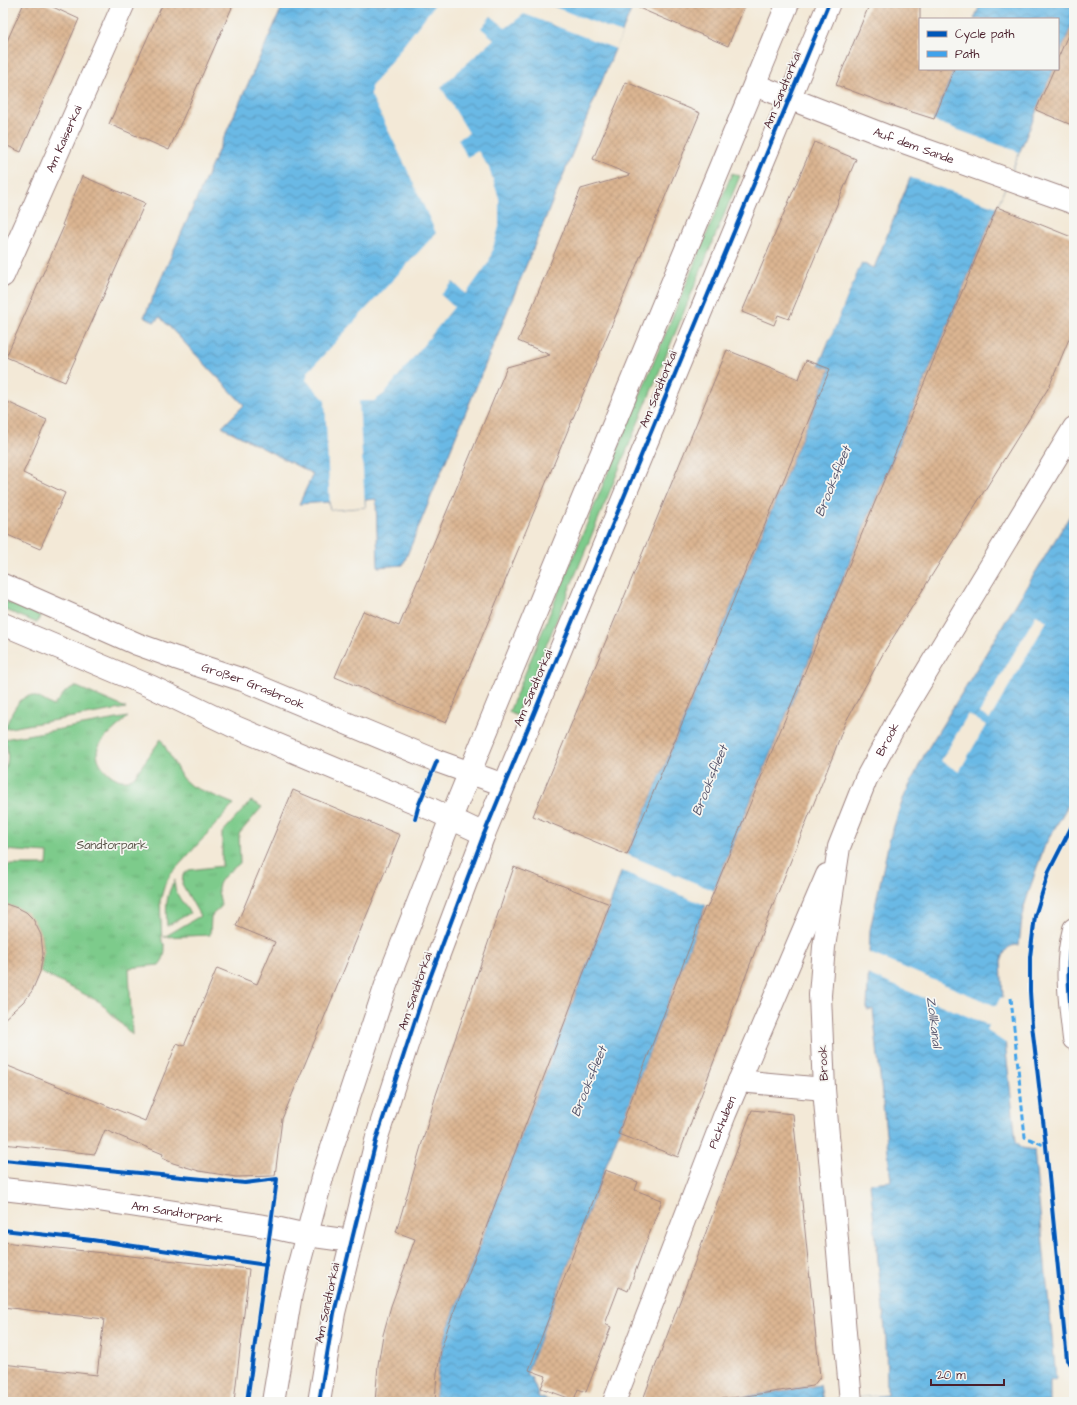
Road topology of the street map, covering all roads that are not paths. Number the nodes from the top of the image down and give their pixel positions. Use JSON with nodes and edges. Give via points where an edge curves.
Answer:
{"nodes":[{"id":1,"x":124,"y":3,"type":"edge"},
{"id":2,"x":788,"y":3,"type":"edge"},
{"id":3,"x":829,"y":3,"type":"edge"},
{"id":4,"x":755,"y":85,"type":"junction"},
{"id":5,"x":789,"y":99,"type":"junction"},
{"id":6,"x":1074,"y":203,"type":"edge"},
{"id":7,"x":3,"y":276,"type":"edge"},
{"id":8,"x":1074,"y":428,"type":"edge"},
{"id":9,"x":3,"y":585,"type":"edge"},
{"id":10,"x":3,"y":624,"type":"edge"},
{"id":11,"x":469,"y":773,"type":"junction"},
{"id":12,"x":504,"y":785,"type":"junction"},
{"id":13,"x":451,"y":818,"type":"junction"},
{"id":14,"x":484,"y":834,"type":"junction"},
{"id":15,"x":839,"y":847,"type":"junction"},
{"id":16,"x":1074,"y":929,"type":"edge"},
{"id":17,"x":1074,"y":1039,"type":"edge"},
{"id":18,"x":739,"y":1081,"type":"junction"},
{"id":19,"x":824,"y":1089,"type":"junction"},
{"id":20,"x":3,"y":1189,"type":"edge"},
{"id":21,"x":307,"y":1235,"type":"junction"},
{"id":22,"x":351,"y":1241,"type":"junction"},
{"id":23,"x":851,"y":1400,"type":"edge"},
{"id":24,"x":272,"y":1402,"type":"edge"},
{"id":25,"x":319,"y":1402,"type":"edge"},
{"id":26,"x":614,"y":1402,"type":"edge"}],
"edges":[{"from":1,"to":7,"type":"street","name":"Am Kaiserkai"},
{"from":2,"to":4,"type":"street"},
{"from":3,"to":5,"type":"street","name":"Am Sandtorkai"},
{"from":4,"to":5,"type":"street","name":"Auf dem Sande"},
{"from":4,"to":11,"type":"street"},
{"from":5,"to":6,"type":"street","name":"Auf dem Sande"},
{"from":5,"to":12,"type":"street","name":"Am Sandtorkai"},
{"from":8,"to":15,"type":"street","name":"Brook","via":[[896,722],[866,779]]},
{"from":9,"to":11,"type":"street","name":"Großer Grasbrook","via":[[137,644],[244,680]]},
{"from":10,"to":13,"type":"street"},
{"from":11,"to":12,"type":"street","name":"Großer Grasbrook"},
{"from":11,"to":13,"type":"street"},
{"from":12,"to":14,"type":"street","name":"Am Sandtorkai"},
{"from":13,"to":14,"type":"street"},
{"from":13,"to":21,"type":"street","via":[[383,992],[322,1178]]},
{"from":14,"to":22,"type":"street","name":"Am Sandtorkai","via":[[417,1014],[381,1125]]},
{"from":15,"to":18,"type":"street","name":"Pickhuben"},
{"from":15,"to":19,"type":"street","name":"Brook","via":[[824,947],[820,995]]},
{"from":16,"to":17,"type":"street","via":[[1068,964],[1068,988]]},
{"from":18,"to":19,"type":"street","name":"Brook"},
{"from":18,"to":26,"type":"street","name":"Pickhuben"},
{"from":19,"to":23,"type":"street","name":"Brook"},
{"from":20,"to":21,"type":"street","name":"Am Sandtorpark","via":[[98,1200],[271,1226]]},
{"from":21,"to":22,"type":"street","name":"Am Sandtorpark"},
{"from":21,"to":24,"type":"street","via":[[291,1294]]},
{"from":22,"to":25,"type":"street","name":"Am Sandtorkai","via":[[334,1313]]}]}
